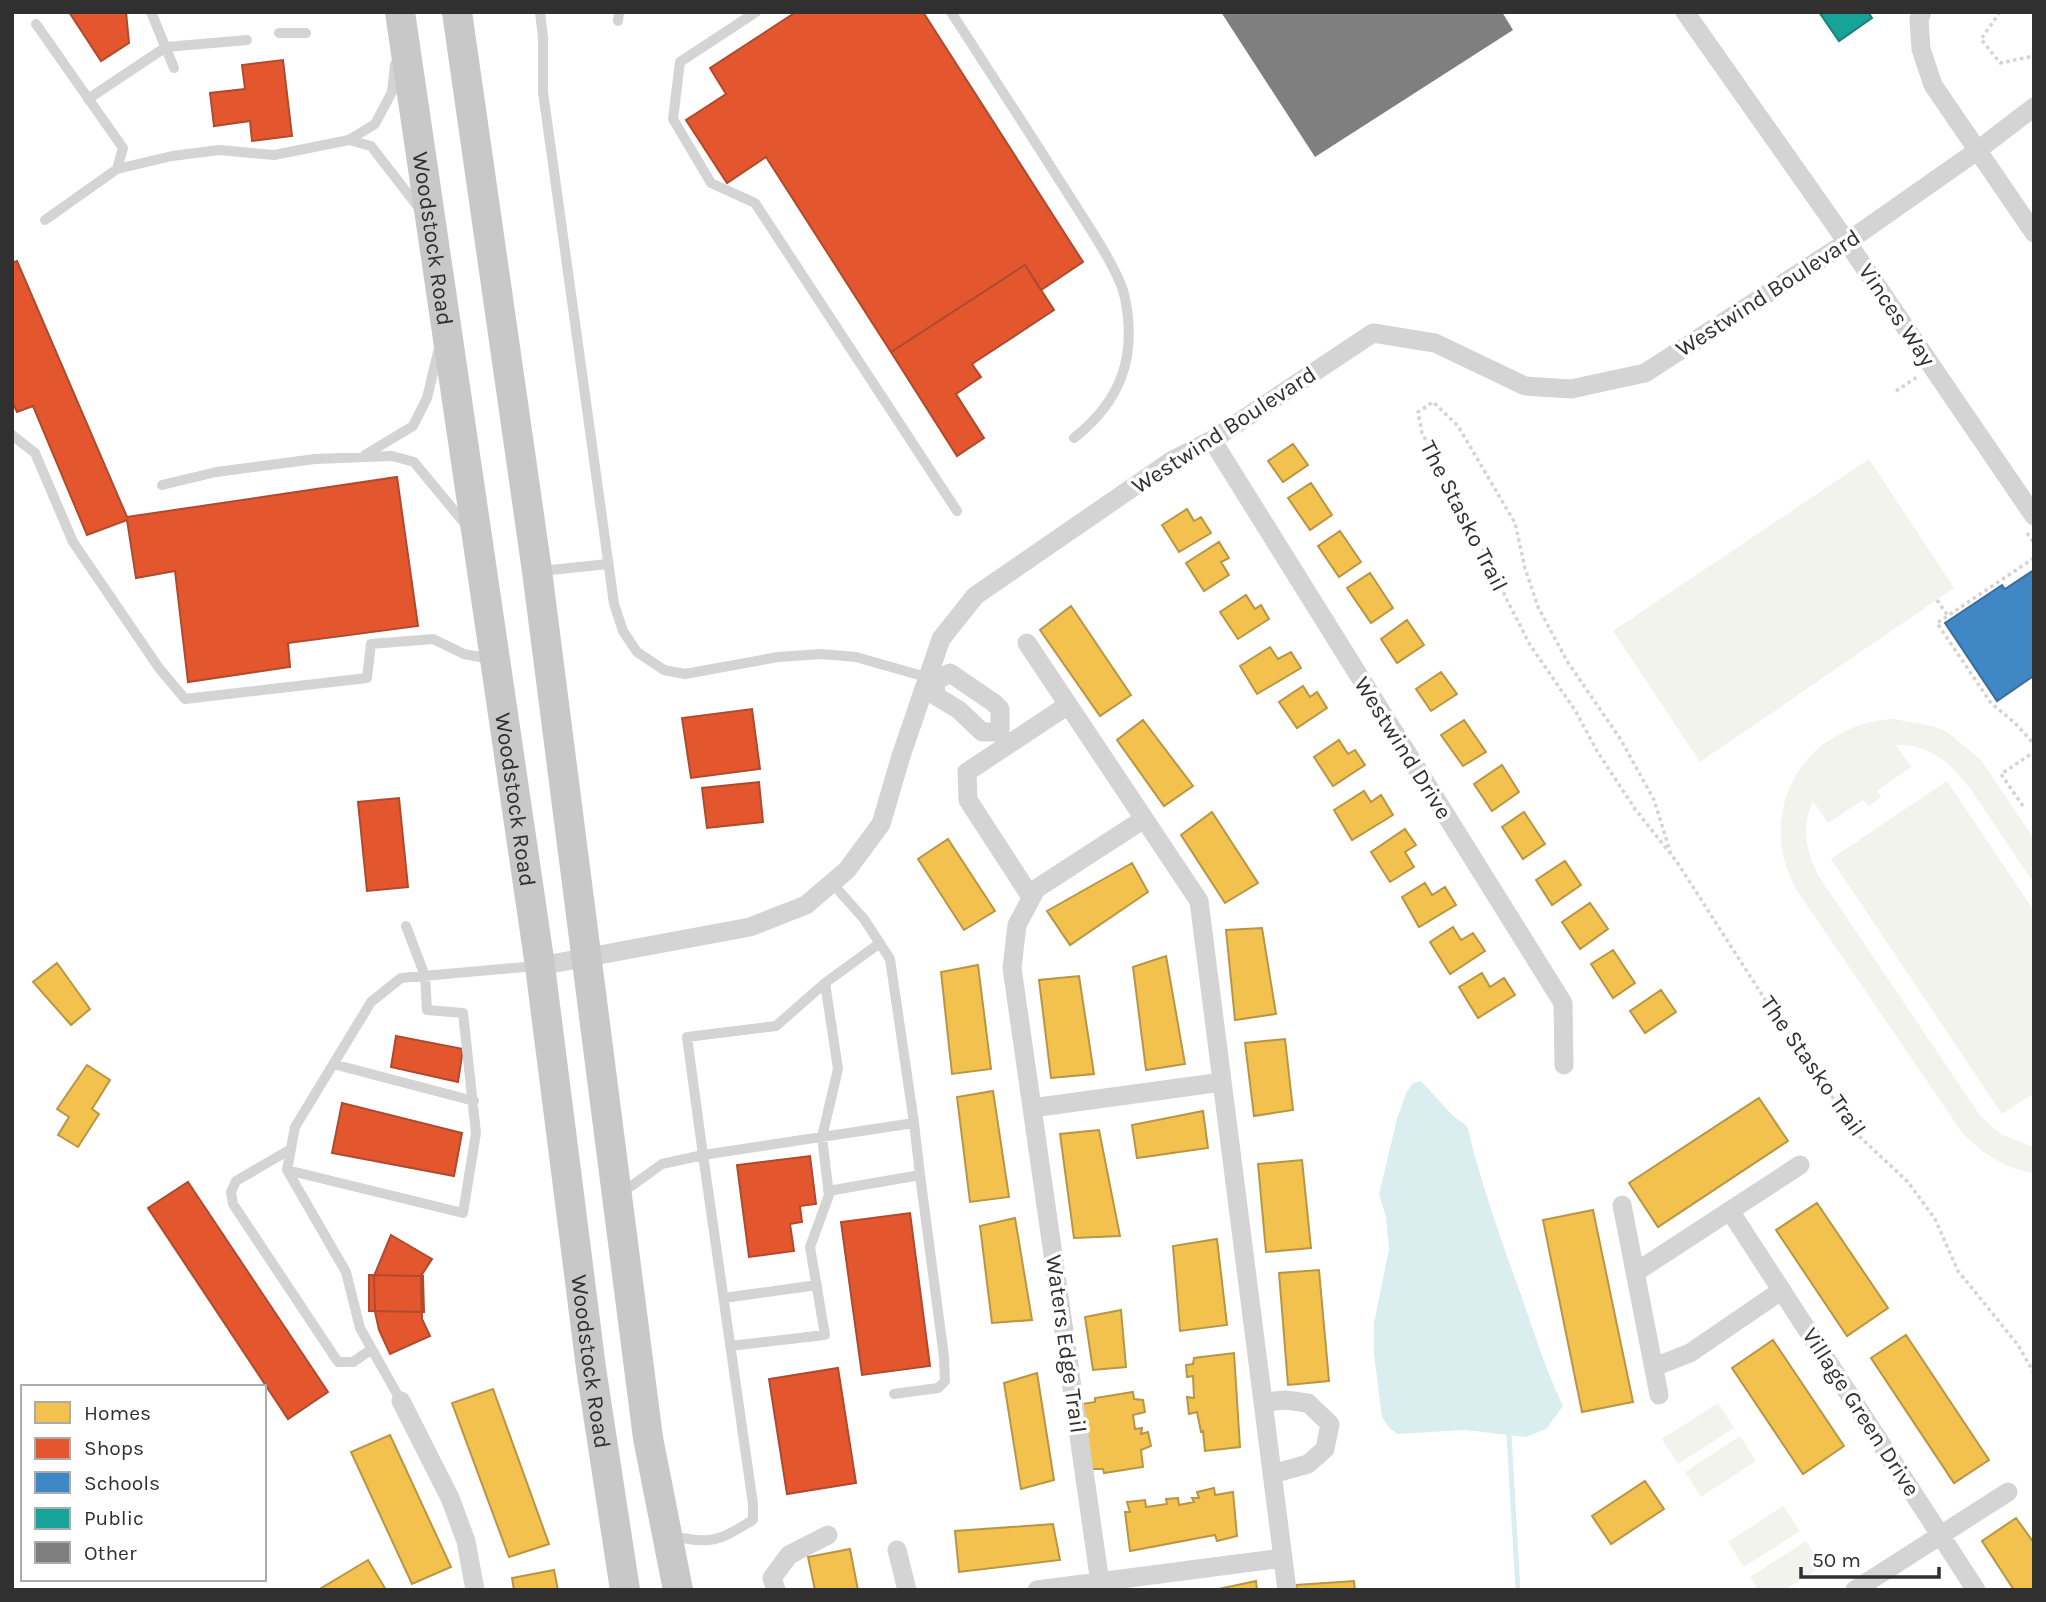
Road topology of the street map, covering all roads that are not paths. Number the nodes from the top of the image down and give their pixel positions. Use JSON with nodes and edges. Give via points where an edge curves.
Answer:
{"nodes":[{"id":1,"x":151,"y":12,"type":"edge"},
{"id":2,"x":457,"y":12,"type":"edge"},
{"id":3,"x":540,"y":12,"type":"edge"},
{"id":4,"x":756,"y":12,"type":"edge"},
{"id":5,"x":951,"y":12,"type":"edge"},
{"id":6,"x":1685,"y":12,"type":"edge"},
{"id":7,"x":1922,"y":12,"type":"edge"},
{"id":8,"x":400,"y":16,"type":"edge"},
{"id":9,"x":36,"y":24,"type":"dead end"},
{"id":10,"x":279,"y":33,"type":"dead end"},
{"id":11,"x":306,"y":33,"type":"dead end"},
{"id":12,"x":247,"y":40,"type":"dead end"},
{"id":13,"x":166,"y":47,"type":"junction"},
{"id":14,"x":174,"y":68,"type":"dead end"},
{"id":15,"x":88,"y":99,"type":"junction"},
{"id":16,"x":2034,"y":107,"type":"edge"},
{"id":17,"x":349,"y":140,"type":"junction"},
{"id":18,"x":1978,"y":150,"type":"junction"},
{"id":19,"x":117,"y":169,"type":"junction"},
{"id":20,"x":45,"y":220,"type":"dead end"},
{"id":21,"x":431,"y":224,"type":"junction"},
{"id":22,"x":2034,"y":233,"type":"edge"},
{"id":23,"x":1847,"y":242,"type":"junction"},
{"id":24,"x":446,"y":324,"type":"junction"},
{"id":25,"x":12,"y":435,"type":"edge"},
{"id":26,"x":1074,"y":439,"type":"dead end"},
{"id":27,"x":1212,"y":440,"type":"junction"},
{"id":28,"x":363,"y":456,"type":"junction"},
{"id":29,"x":162,"y":485,"type":"dead end"},
{"id":30,"x":957,"y":511,"type":"dead end"},
{"id":31,"x":2034,"y":516,"type":"edge"},
{"id":32,"x":477,"y":539,"type":"junction"},
{"id":33,"x":608,"y":564,"type":"junction"},
{"id":34,"x":537,"y":571,"type":"junction"},
{"id":35,"x":1027,"y":643,"type":"dead end"},
{"id":36,"x":495,"y":660,"type":"junction"},
{"id":37,"x":931,"y":679,"type":"junction"},
{"id":38,"x":974,"y":688,"type":"junction"},
{"id":39,"x":1068,"y":705,"type":"junction"},
{"id":40,"x":959,"y":710,"type":"junction"},
{"id":41,"x":1005,"y":738,"type":"junction"},
{"id":42,"x":1144,"y":819,"type":"junction"},
{"id":43,"x":832,"y":883,"type":"junction"},
{"id":44,"x":1031,"y":897,"type":"junction"},
{"id":45,"x":406,"y":926,"type":"dead end"},
{"id":46,"x":880,"y":943,"type":"junction"},
{"id":47,"x":588,"y":958,"type":"junction"},
{"id":48,"x":540,"y":966,"type":"junction"},
{"id":49,"x":425,"y":976,"type":"junction"},
{"id":50,"x":825,"y":983,"type":"junction"},
{"id":51,"x":333,"y":1064,"type":"junction"},
{"id":52,"x":1564,"y":1065,"type":"dead end"},
{"id":53,"x":1222,"y":1083,"type":"junction"},
{"id":54,"x":474,"y":1101,"type":"junction"},
{"id":55,"x":1032,"y":1108,"type":"junction"},
{"id":56,"x":914,"y":1123,"type":"junction"},
{"id":57,"x":822,"y":1137,"type":"junction"},
{"id":58,"x":291,"y":1150,"type":"junction"},
{"id":59,"x":702,"y":1156,"type":"junction"},
{"id":60,"x":1800,"y":1165,"type":"dead end"},
{"id":61,"x":287,"y":1170,"type":"junction"},
{"id":62,"x":920,"y":1175,"type":"junction"},
{"id":63,"x":828,"y":1191,"type":"junction"},
{"id":64,"x":618,"y":1196,"type":"junction"},
{"id":65,"x":1622,"y":1205,"type":"dead end"},
{"id":66,"x":1730,"y":1211,"type":"junction"},
{"id":67,"x":1636,"y":1272,"type":"junction"},
{"id":68,"x":817,"y":1285,"type":"junction"},
{"id":69,"x":1782,"y":1290,"type":"junction"},
{"id":70,"x":723,"y":1298,"type":"junction"},
{"id":71,"x":730,"y":1346,"type":"junction"},
{"id":72,"x":372,"y":1349,"type":"junction"},
{"id":73,"x":1654,"y":1367,"type":"junction"},
{"id":74,"x":894,"y":1394,"type":"dead end"},
{"id":75,"x":1659,"y":1395,"type":"dead end"},
{"id":76,"x":401,"y":1401,"type":"joint"},
{"id":77,"x":1263,"y":1402,"type":"junction"},
{"id":78,"x":1272,"y":1474,"type":"junction"},
{"id":79,"x":2008,"y":1492,"type":"dead end"},
{"id":80,"x":1941,"y":1534,"type":"junction"},
{"id":81,"x":667,"y":1535,"type":"junction"},
{"id":82,"x":828,"y":1535,"type":"dead end"},
{"id":83,"x":897,"y":1550,"type":"dead end"},
{"id":84,"x":1283,"y":1558,"type":"junction"},
{"id":85,"x":1101,"y":1585,"type":"edge"},
{"id":86,"x":475,"y":1590,"type":"edge"},
{"id":87,"x":625,"y":1590,"type":"edge"},
{"id":88,"x":678,"y":1590,"type":"edge"},
{"id":89,"x":776,"y":1590,"type":"edge"},
{"id":90,"x":907,"y":1590,"type":"edge"},
{"id":91,"x":1037,"y":1590,"type":"edge"},
{"id":92,"x":1287,"y":1590,"type":"edge"},
{"id":93,"x":1855,"y":1590,"type":"edge"},
{"id":94,"x":1976,"y":1590,"type":"edge"}],
"edges":[{"from":1,"to":13,"type":"lane"},
{"from":2,"to":34,"type":"main road","name":"Woodstock Road"},
{"from":3,"to":33,"type":"lane","via":[[543,92]]},
{"from":4,"to":30,"type":"lane","via":[[680,62],[673,119],[711,183],[755,202]]},
{"from":5,"to":26,"type":"lane","via":[[1097,241],[1125,296],[1130,342],[1122,380],[1103,412]]},
{"from":6,"to":23,"type":"street","name":"Vinces Way"},
{"from":7,"to":18,"type":"street","via":[[1921,49],[1933,85]]},
{"from":8,"to":17,"type":"lane","via":[[392,92],[375,124]]},
{"from":8,"to":21,"type":"main road","name":"Woodstock Road"},
{"from":9,"to":15,"type":"lane"},
{"from":10,"to":11,"type":"lane"},
{"from":12,"to":13,"type":"lane"},
{"from":13,"to":14,"type":"lane"},
{"from":13,"to":15,"type":"lane"},
{"from":15,"to":19,"type":"lane","via":[[123,148]]},
{"from":16,"to":18,"type":"street","name":"Westwind Boulevard"},
{"from":17,"to":19,"type":"lane","via":[[274,155],[219,150]]},
{"from":17,"to":21,"type":"lane","via":[[372,146]]},
{"from":18,"to":22,"type":"street"},
{"from":18,"to":23,"type":"street","name":"Westwind Boulevard"},
{"from":19,"to":20,"type":"lane"},
{"from":21,"to":24,"type":"main road","name":"Woodstock Road"},
{"from":23,"to":27,"type":"street","name":"Westwind Boulevard","via":[[1645,373],[1572,388],[1525,386],[1435,343],[1373,333]]},
{"from":23,"to":31,"type":"street","name":"Vinces Way"},
{"from":24,"to":28,"type":"lane","via":[[427,398],[412,426]]},
{"from":24,"to":32,"type":"main road","name":"Woodstock Road"},
{"from":25,"to":36,"type":"lane","via":[[35,453],[73,542],[185,699],[368,678],[372,644],[433,639],[464,654]]},
{"from":27,"to":37,"type":"street","name":"Westwind Boulevard","via":[[1171,461],[975,596],[941,639]]},
{"from":27,"to":52,"type":"street","name":"Westwind Drive","via":[[1563,1003]]},
{"from":28,"to":29,"type":"lane","via":[[216,472]]},
{"from":28,"to":32,"type":"lane","via":[[414,462]]},
{"from":32,"to":36,"type":"main road","name":"Woodstock Road"},
{"from":33,"to":34,"type":"lane"},
{"from":33,"to":37,"type":"lane","via":[[623,631],[637,652],[664,670],[685,674],[821,654],[856,657]]},
{"from":34,"to":47,"type":"main road","name":"Woodstock Road"},
{"from":35,"to":39,"type":"street"},
{"from":36,"to":48,"type":"main road","name":"Woodstock Road"},
{"from":37,"to":38,"type":"street","via":[[950,673]]},
{"from":37,"to":40,"type":"street","via":[[936,696]]},
{"from":37,"to":43,"type":"street","name":"Westwind Boulevard","via":[[881,824]]},
{"from":38,"to":40,"type":"street"},
{"from":38,"to":41,"type":"street","via":[[1000,709]]},
{"from":39,"to":41,"type":"street"},
{"from":39,"to":42,"type":"street"},
{"from":40,"to":41,"type":"street","via":[[982,732]]},
{"from":41,"to":44,"type":"street","via":[[967,772],[968,800]]},
{"from":42,"to":44,"type":"street","name":"Waters Edge Trail","via":[[1036,889]]},
{"from":42,"to":53,"type":"street","via":[[1199,901]]},
{"from":43,"to":46,"type":"lane"},
{"from":43,"to":47,"type":"street","name":"Westwind Boulevard","via":[[806,905],[750,927]]},
{"from":44,"to":55,"type":"street","name":"Waters Edge Trail","via":[[1017,925],[1012,968]]},
{"from":45,"to":49,"type":"lane"},
{"from":46,"to":50,"type":"lane"},
{"from":46,"to":56,"type":"lane","via":[[890,959]]},
{"from":47,"to":48,"type":"street","name":"Westwind Boulevard"},
{"from":47,"to":64,"type":"main road","name":"Woodstock Road"},
{"from":48,"to":49,"type":"lane"},
{"from":48,"to":87,"type":"main road","name":"Woodstock Road","via":[[591,1368]]},
{"from":49,"to":51,"type":"lane","via":[[401,978],[371,1002]]},
{"from":49,"to":54,"type":"lane","via":[[427,1010],[463,1013]]},
{"from":50,"to":57,"type":"lane","via":[[838,1069]]},
{"from":50,"to":59,"type":"lane","via":[[776,1026],[687,1037]]},
{"from":51,"to":54,"type":"lane"},
{"from":51,"to":58,"type":"lane","via":[[295,1127]]},
{"from":53,"to":55,"type":"street"},
{"from":53,"to":77,"type":"street"},
{"from":54,"to":61,"type":"lane","via":[[476,1133],[463,1213]]},
{"from":55,"to":85,"type":"street","name":"Waters Edge Trail"},
{"from":56,"to":57,"type":"lane"},
{"from":56,"to":62,"type":"lane"},
{"from":57,"to":59,"type":"lane"},
{"from":57,"to":63,"type":"lane"},
{"from":58,"to":61,"type":"lane"},
{"from":58,"to":72,"type":"lane","via":[[236,1181],[231,1192],[233,1204],[338,1362],[353,1362]]},
{"from":59,"to":64,"type":"lane","via":[[662,1164]]},
{"from":59,"to":70,"type":"lane"},
{"from":60,"to":66,"type":"street"},
{"from":61,"to":72,"type":"lane","via":[[346,1272],[360,1328]]},
{"from":62,"to":63,"type":"lane"},
{"from":62,"to":74,"type":"lane","via":[[945,1381],[938,1388]]},
{"from":63,"to":68,"type":"lane","via":[[810,1247]]},
{"from":64,"to":81,"type":"main road","name":"Woodstock Road","via":[[648,1438]]},
{"from":65,"to":67,"type":"street"},
{"from":66,"to":67,"type":"street"},
{"from":66,"to":69,"type":"street","name":"Village Green Drive"},
{"from":67,"to":73,"type":"street"},
{"from":68,"to":70,"type":"lane"},
{"from":68,"to":71,"type":"lane","via":[[825,1335]]},
{"from":69,"to":73,"type":"street","via":[[1690,1353]]},
{"from":69,"to":80,"type":"street","name":"Village Green Drive"},
{"from":70,"to":71,"type":"lane"},
{"from":71,"to":81,"type":"lane","via":[[753,1520],[705,1542]]},
{"from":72,"to":76,"type":"lane"},
{"from":73,"to":75,"type":"street"},
{"from":76,"to":86,"type":"street","via":[[450,1498],[466,1541]]},
{"from":77,"to":78,"type":"street"},
{"from":77,"to":78,"type":"street","via":[[1308,1403],[1330,1424],[1325,1449],[1308,1464]]},
{"from":78,"to":84,"type":"street"},
{"from":79,"to":80,"type":"street"},
{"from":80,"to":93,"type":"street"},
{"from":80,"to":94,"type":"street","name":"Village Green Drive"},
{"from":81,"to":88,"type":"main road","name":"Woodstock Road"},
{"from":82,"to":89,"type":"street","via":[[789,1555],[772,1578]]},
{"from":83,"to":90,"type":"street"},
{"from":84,"to":85,"type":"street"},
{"from":84,"to":92,"type":"street"},
{"from":85,"to":91,"type":"street"}]}
